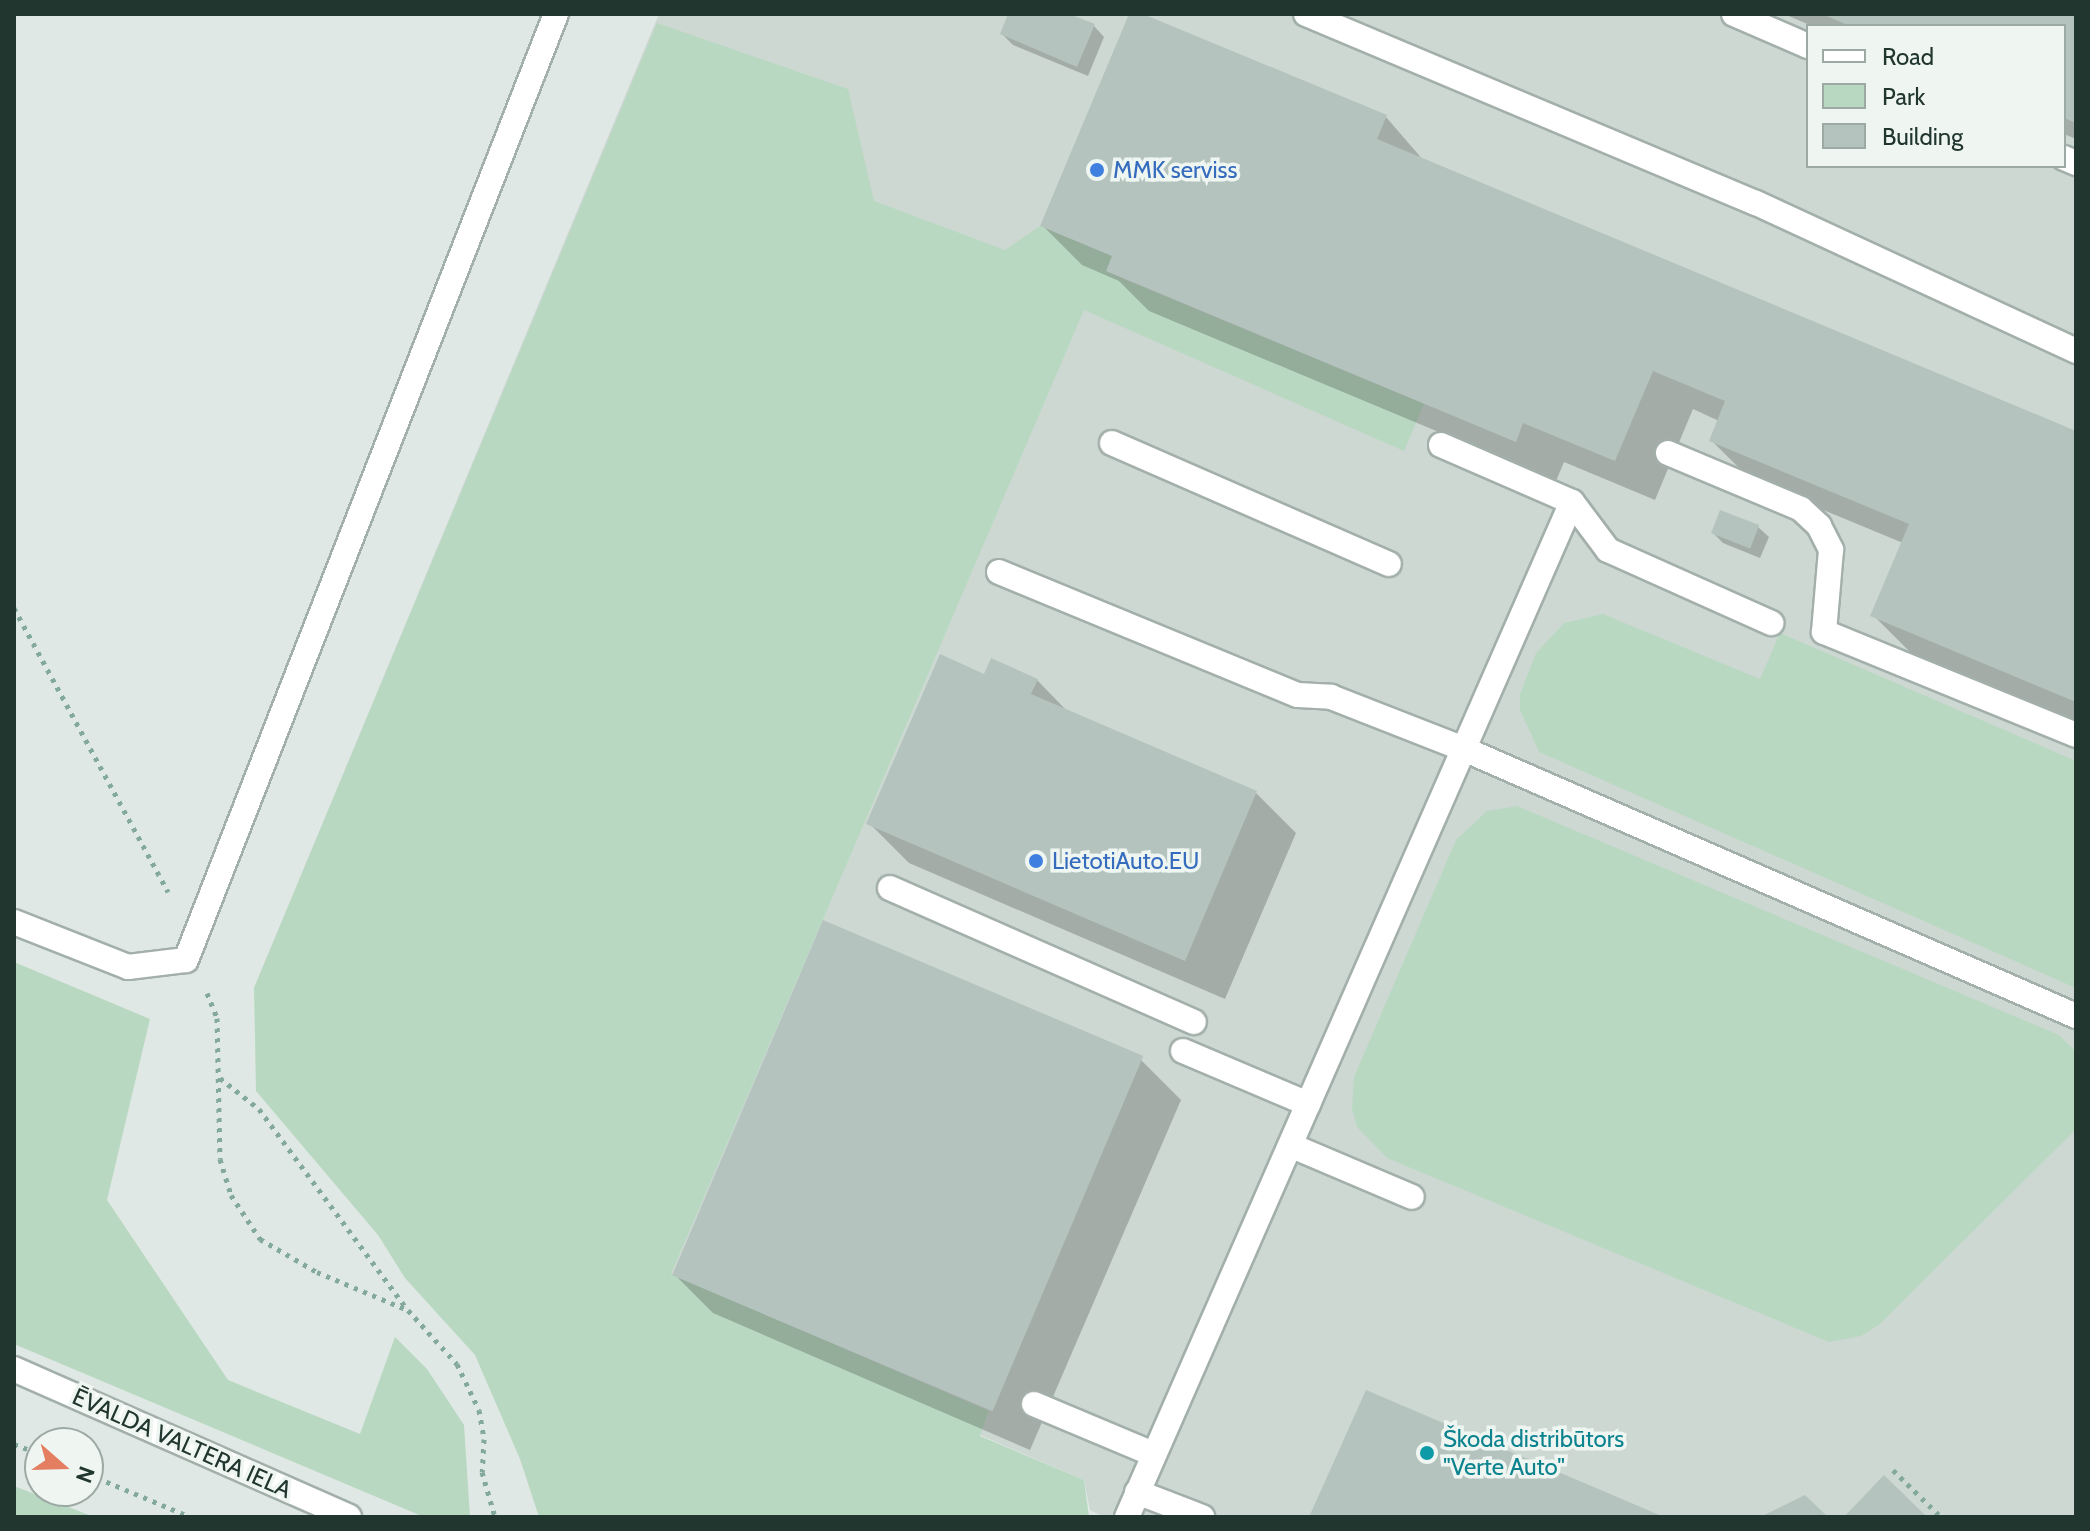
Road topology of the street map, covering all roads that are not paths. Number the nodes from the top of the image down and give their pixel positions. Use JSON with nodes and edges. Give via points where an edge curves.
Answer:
{"nodes":[{"id":1,"x":556,"y":14,"type":"edge"},
{"id":2,"x":1306,"y":14,"type":"edge"},
{"id":3,"x":1734,"y":14,"type":"edge"},
{"id":4,"x":1806,"y":45,"type":"edge"},
{"id":5,"x":2076,"y":351,"type":"edge"},
{"id":6,"x":1112,"y":443,"type":"dead end"},
{"id":7,"x":1441,"y":445,"type":"dead end"},
{"id":8,"x":1668,"y":453,"type":"dead end"},
{"id":9,"x":1572,"y":502,"type":"junction"},
{"id":10,"x":1389,"y":564,"type":"dead end"},
{"id":11,"x":999,"y":572,"type":"dead end"},
{"id":12,"x":1771,"y":623,"type":"dead end"},
{"id":13,"x":2076,"y":735,"type":"edge"},
{"id":14,"x":1466,"y":750,"type":"junction"},
{"id":15,"x":890,"y":888,"type":"dead end"},
{"id":16,"x":14,"y":922,"type":"edge"},
{"id":17,"x":2076,"y":1016,"type":"edge"},
{"id":18,"x":1194,"y":1022,"type":"dead end"},
{"id":19,"x":1183,"y":1051,"type":"dead end"},
{"id":20,"x":1308,"y":1104,"type":"junction"},
{"id":21,"x":1292,"y":1146,"type":"junction"},
{"id":22,"x":1412,"y":1197,"type":"dead end"},
{"id":23,"x":14,"y":1369,"type":"edge"},
{"id":24,"x":1034,"y":1404,"type":"dead end"},
{"id":25,"x":1153,"y":1454,"type":"junction"},
{"id":26,"x":1137,"y":1492,"type":"junction"},
{"id":27,"x":349,"y":1517,"type":"edge"},
{"id":28,"x":1127,"y":1517,"type":"edge"},
{"id":29,"x":1202,"y":1517,"type":"edge"}],
"edges":[{"from":1,"to":16,"type":"street","via":[[186,960],[128,967]]},
{"from":2,"to":5,"type":"street","via":[[1756,203]]},
{"from":3,"to":4,"type":"street"},
{"from":6,"to":10,"type":"street"},
{"from":7,"to":9,"type":"street"},
{"from":8,"to":13,"type":"street","via":[[1801,509],[1819,526],[1831,550],[1824,632]]},
{"from":9,"to":12,"type":"street","via":[[1608,550]]},
{"from":9,"to":14,"type":"street"},
{"from":11,"to":14,"type":"street","via":[[1298,695],[1331,697]]},
{"from":14,"to":17,"type":"street"},
{"from":14,"to":20,"type":"street"},
{"from":15,"to":18,"type":"street"},
{"from":19,"to":20,"type":"street"},
{"from":20,"to":21,"type":"street"},
{"from":21,"to":22,"type":"street"},
{"from":21,"to":25,"type":"street"},
{"from":23,"to":27,"type":"street","name":"ĒVALDA VALTERA IELA"},
{"from":24,"to":25,"type":"street"},
{"from":25,"to":26,"type":"street"},
{"from":26,"to":28,"type":"street"},
{"from":26,"to":29,"type":"street"}]}
